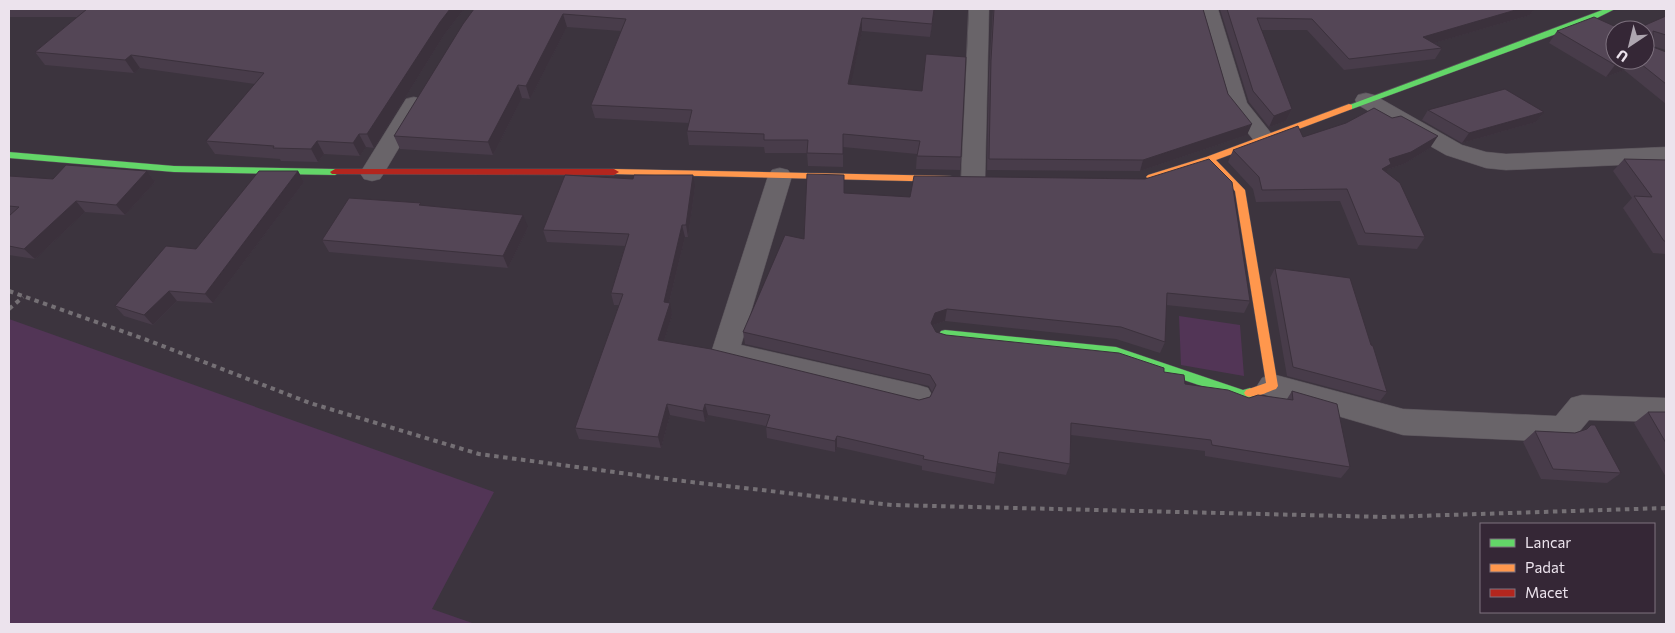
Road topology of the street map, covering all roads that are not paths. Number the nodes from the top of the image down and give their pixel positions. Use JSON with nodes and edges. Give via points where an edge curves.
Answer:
{"nodes":[{"id":1,"x":979,"y":9,"type":"edge"},
{"id":2,"x":1208,"y":9,"type":"edge"},
{"id":3,"x":1611,"y":9,"type":"edge"},
{"id":4,"x":1586,"y":20,"type":"junction"},
{"id":5,"x":1605,"y":30,"type":"edge"},
{"id":6,"x":426,"y":84,"type":"edge"},
{"id":7,"x":1366,"y":100,"type":"junction"},
{"id":8,"x":1264,"y":138,"type":"junction"},
{"id":9,"x":9,"y":154,"type":"edge"},
{"id":10,"x":1666,"y":154,"type":"edge"},
{"id":11,"x":1210,"y":159,"type":"junction"},
{"id":12,"x":372,"y":173,"type":"junction"},
{"id":13,"x":780,"y":176,"type":"junction"},
{"id":14,"x":978,"y":180,"type":"joint"},
{"id":15,"x":1140,"y":181,"type":"edge"},
{"id":16,"x":945,"y":334,"type":"edge"},
{"id":17,"x":1272,"y":386,"type":"junction"},
{"id":18,"x":918,"y":397,"type":"dead end"},
{"id":19,"x":1666,"y":410,"type":"edge"}],
"edges":[{"from":1,"to":14,"type":"street"},
{"from":2,"to":8,"type":"street","via":[[1236,104]]},
{"from":3,"to":4,"type":"street"},
{"from":4,"to":5,"type":"street"},
{"from":4,"to":7,"type":"street"},
{"from":6,"to":12,"type":"street"},
{"from":7,"to":8,"type":"street"},
{"from":7,"to":10,"type":"street","via":[[1454,150],[1487,161]]},
{"from":8,"to":11,"type":"street"},
{"from":9,"to":12,"type":"street","via":[[174,169]]},
{"from":11,"to":15,"type":"street"},
{"from":11,"to":17,"type":"street","via":[[1240,190]]},
{"from":12,"to":13,"type":"street","via":[[589,171]]},
{"from":13,"to":14,"type":"street"},
{"from":13,"to":18,"type":"street","via":[[725,353]]},
{"from":16,"to":17,"type":"street","via":[[1116,352],[1243,395]]},
{"from":17,"to":19,"type":"street","via":[[1403,422],[1563,430],[1582,407]]}]}
